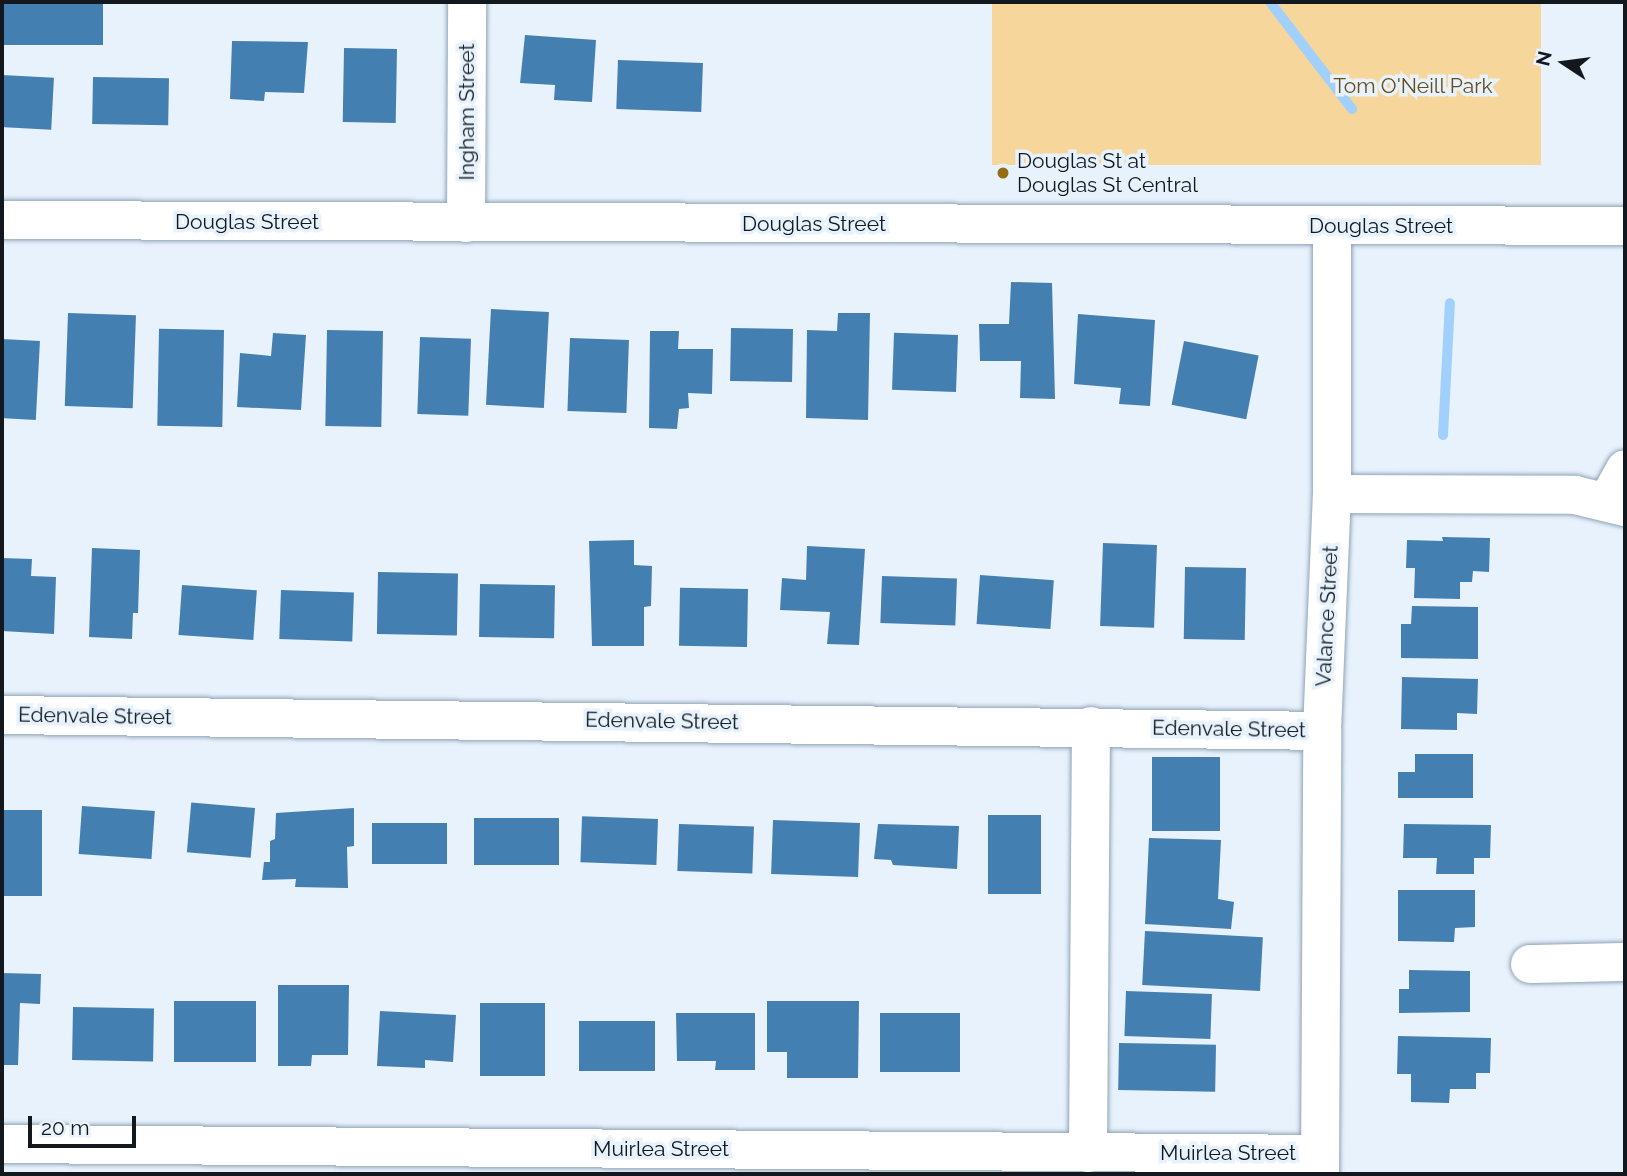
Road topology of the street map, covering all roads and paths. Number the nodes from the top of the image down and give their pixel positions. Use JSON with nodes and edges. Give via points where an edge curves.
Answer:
{"nodes":[{"id":1,"x":467,"y":2,"type":"edge"},
{"id":2,"x":2,"y":220,"type":"edge"},
{"id":3,"x":466,"y":223,"type":"junction"},
{"id":4,"x":1332,"y":226,"type":"junction"},
{"id":5,"x":1625,"y":226,"type":"edge"},
{"id":6,"x":1620,"y":492,"type":"edge"},
{"id":7,"x":1332,"y":494,"type":"junction"},
{"id":8,"x":2,"y":715,"type":"edge"},
{"id":9,"x":1091,"y":726,"type":"junction"},
{"id":10,"x":1322,"y":731,"type":"junction"},
{"id":11,"x":1625,"y":962,"type":"edge"},
{"id":12,"x":1530,"y":964,"type":"dead end"},
{"id":13,"x":2,"y":1144,"type":"edge"},
{"id":14,"x":1088,"y":1153,"type":"junction"},
{"id":15,"x":1320,"y":1164,"type":"edge"}],
"edges":[{"from":1,"to":3,"type":"street","name":"Ingham Street"},
{"from":2,"to":3,"type":"street","name":"Douglas Street"},
{"from":3,"to":4,"type":"street","name":"Douglas Street"},
{"from":4,"to":5,"type":"street","name":"Douglas Street"},
{"from":4,"to":7,"type":"street","name":"Valance Street"},
{"from":6,"to":7,"type":"street"},
{"from":7,"to":10,"type":"street","name":"Valance Street"},
{"from":8,"to":9,"type":"street","name":"Edenvale Street"},
{"from":9,"to":10,"type":"street","name":"Edenvale Street"},
{"from":9,"to":14,"type":"street"},
{"from":10,"to":15,"type":"street","name":"Valance Street"},
{"from":11,"to":12,"type":"street"},
{"from":13,"to":14,"type":"street","name":"Muirlea Street"},
{"from":14,"to":15,"type":"street","name":"Muirlea Street"}]}
